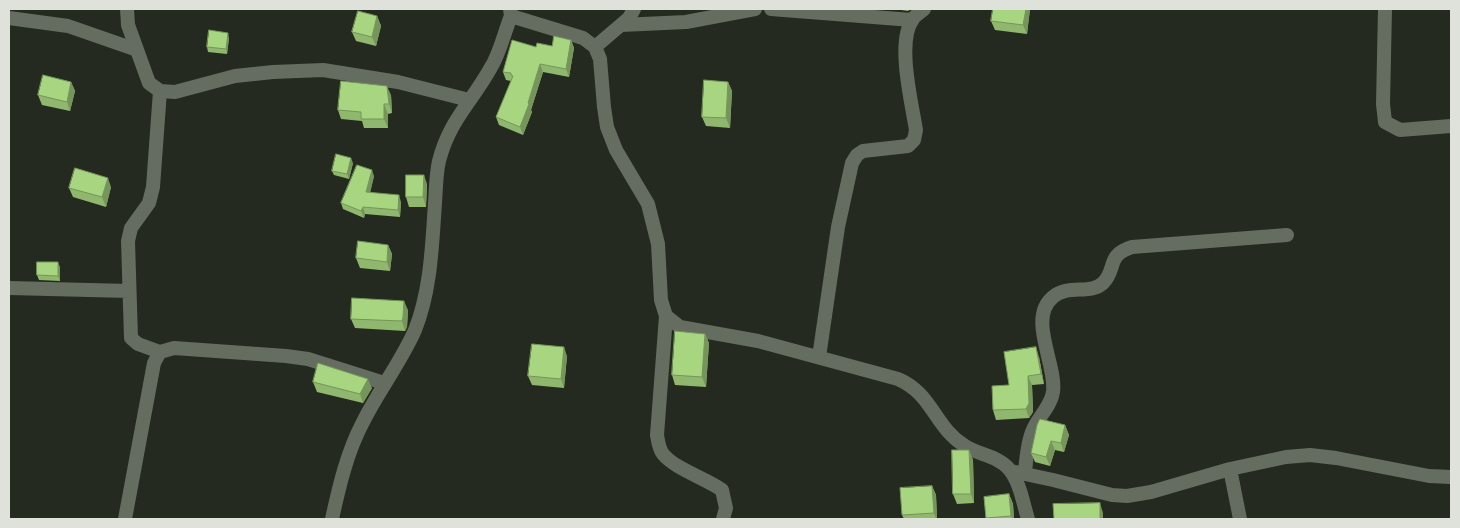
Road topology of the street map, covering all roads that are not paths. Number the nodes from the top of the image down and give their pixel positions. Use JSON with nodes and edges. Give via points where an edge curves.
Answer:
{"nodes":[{"id":1,"x":127,"y":9,"type":"edge"},
{"id":2,"x":634,"y":9,"type":"edge"},
{"id":3,"x":755,"y":9,"type":"edge"},
{"id":4,"x":771,"y":9,"type":"edge"},
{"id":5,"x":924,"y":9,"type":"edge"},
{"id":6,"x":1385,"y":9,"type":"edge"},
{"id":7,"x":510,"y":12,"type":"edge"},
{"id":8,"x":9,"y":18,"type":"edge"},
{"id":9,"x":912,"y":20,"type":"junction"},
{"id":10,"x":620,"y":25,"type":"junction"},
{"id":11,"x":595,"y":47,"type":"junction"},
{"id":12,"x":137,"y":50,"type":"junction"},
{"id":13,"x":160,"y":91,"type":"junction"},
{"id":14,"x":469,"y":100,"type":"junction"},
{"id":15,"x":1451,"y":126,"type":"edge"},
{"id":16,"x":1287,"y":235,"type":"dead end"},
{"id":17,"x":9,"y":288,"type":"edge"},
{"id":18,"x":129,"y":291,"type":"junction"},
{"id":19,"x":666,"y":316,"type":"junction"},
{"id":20,"x":160,"y":352,"type":"junction"},
{"id":21,"x":819,"y":357,"type":"junction"},
{"id":22,"x":384,"y":383,"type":"junction"},
{"id":23,"x":1230,"y":469,"type":"junction"},
{"id":24,"x":1018,"y":472,"type":"junction"},
{"id":25,"x":1451,"y":477,"type":"edge"},
{"id":26,"x":125,"y":519,"type":"edge"},
{"id":27,"x":334,"y":519,"type":"edge"},
{"id":28,"x":723,"y":519,"type":"edge"},
{"id":29,"x":1028,"y":519,"type":"edge"},
{"id":30,"x":1240,"y":519,"type":"edge"}],
"edges":[{"from":1,"to":12,"type":"street","via":[[128,25]]},
{"from":2,"to":10,"type":"street"},
{"from":3,"to":10,"type":"street","via":[[686,22]]},
{"from":4,"to":9,"type":"street"},
{"from":5,"to":9,"type":"street"},
{"from":6,"to":15,"type":"street","via":[[1383,104],[1386,122],[1400,130]]},
{"from":7,"to":11,"type":"street","via":[[583,38]]},
{"from":7,"to":14,"type":"street","via":[[492,68]]},
{"from":8,"to":12,"type":"street","via":[[68,26]]},
{"from":9,"to":21,"type":"street","via":[[906,36],[905,57],[916,130],[914,140],[908,146],[863,151],[852,163],[838,227]]},
{"from":10,"to":11,"type":"street"},
{"from":11,"to":19,"type":"street","via":[[600,59],[607,127],[616,150],[648,204],[658,244]]},
{"from":12,"to":13,"type":"street","via":[[149,83]]},
{"from":13,"to":14,"type":"street","via":[[176,92],[235,76],[323,70],[398,82]]},
{"from":13,"to":18,"type":"street","via":[[153,187],[149,203],[131,228],[128,241]]},
{"from":14,"to":22,"type":"street","via":[[445,139],[438,164],[431,256],[415,329]]},
{"from":16,"to":24,"type":"street","via":[[1132,246],[1121,250],[1113,260],[1102,284],[1093,288],[1065,290],[1052,297],[1044,311],[1042,325],[1053,392],[1032,431]]},
{"from":17,"to":18,"type":"street"},
{"from":18,"to":20,"type":"street","via":[[131,338]]},
{"from":19,"to":21,"type":"street","via":[[680,327],[758,341]]},
{"from":19,"to":28,"type":"street","via":[[657,435],[661,452],[673,463],[722,490],[726,508]]},
{"from":20,"to":22,"type":"street","via":[[174,348],[286,356]]},
{"from":20,"to":26,"type":"street","via":[[154,362]]},
{"from":21,"to":24,"type":"street","via":[[910,384],[924,396],[947,431],[965,446]]},
{"from":22,"to":27,"type":"street","via":[[354,442],[344,470]]},
{"from":23,"to":24,"type":"street","via":[[1128,496]]},
{"from":23,"to":25,"type":"street","via":[[1310,455]]},
{"from":23,"to":30,"type":"street"},
{"from":24,"to":29,"type":"street","via":[[1018,486]]}]}
